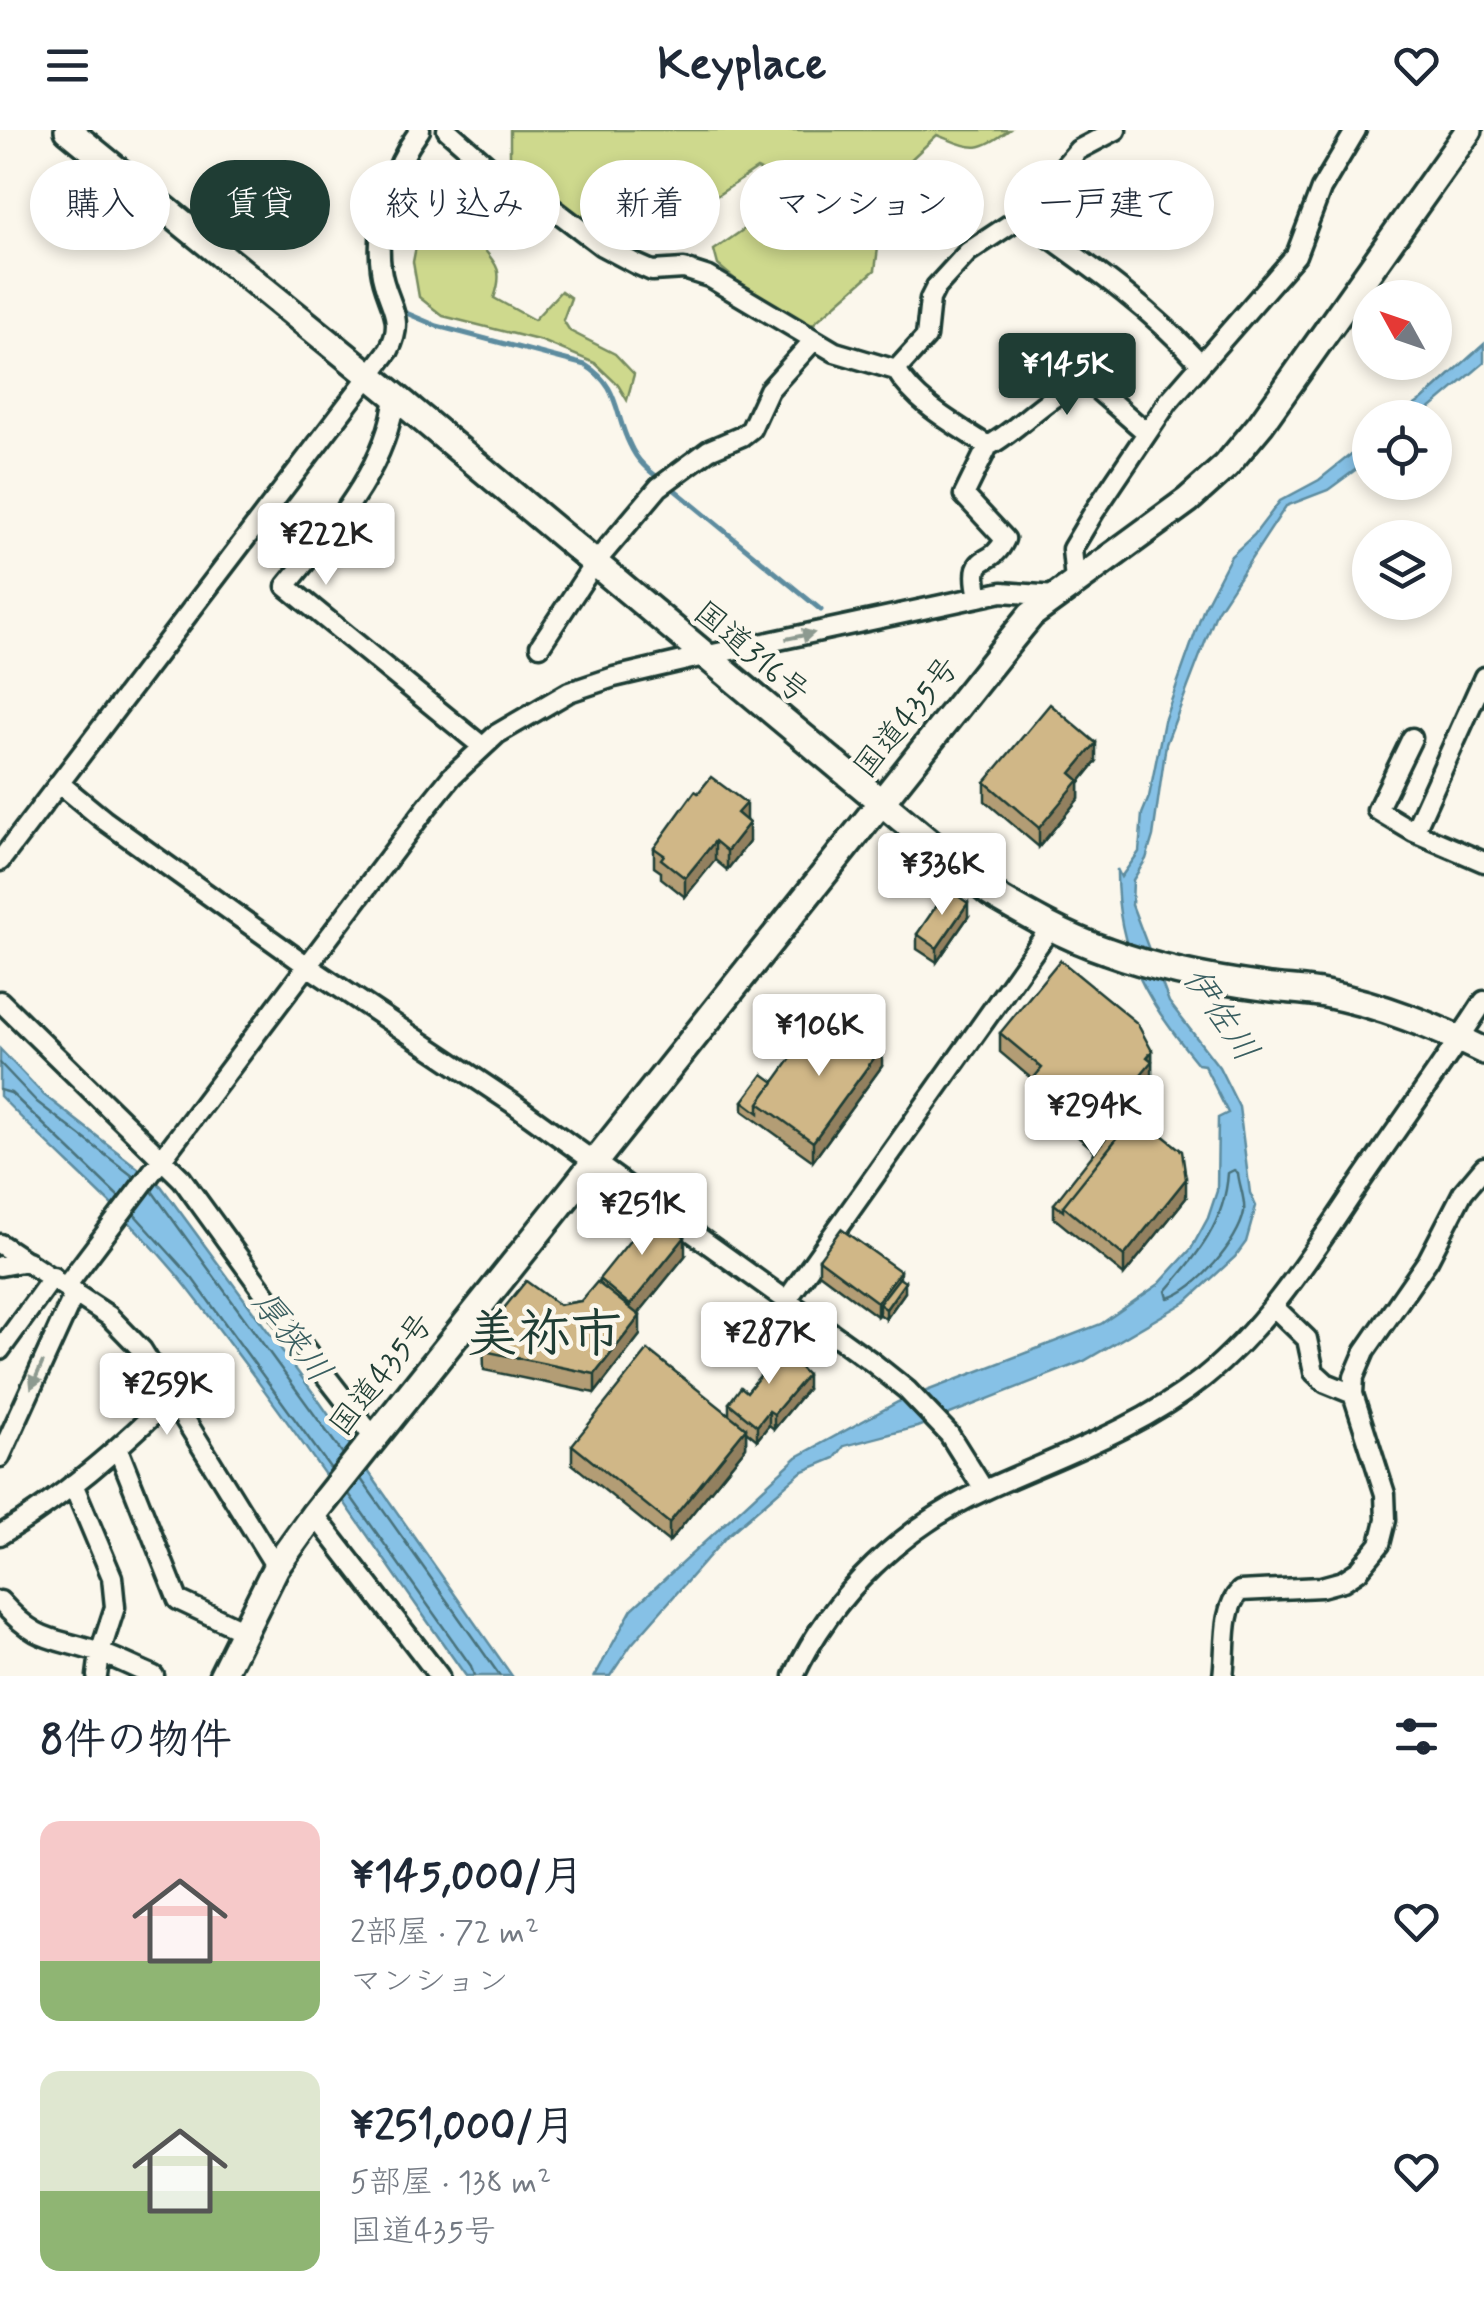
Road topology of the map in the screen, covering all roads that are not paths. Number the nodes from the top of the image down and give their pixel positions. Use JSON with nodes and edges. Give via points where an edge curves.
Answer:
{"nodes":[{"id":1,"x":68,"y":130,"type":"edge"},
{"id":2,"x":420,"y":130,"type":"edge"},
{"id":3,"x":447,"y":130,"type":"edge"},
{"id":4,"x":1116,"y":130,"type":"edge"},
{"id":5,"x":1356,"y":130,"type":"edge"},
{"id":6,"x":1469,"y":130,"type":"edge"},
{"id":7,"x":1067,"y":160,"type":"edge"},
{"id":8,"x":1004,"y":229,"type":"edge"},
{"id":9,"x":1067,"y":250,"type":"edge"},
{"id":10,"x":814,"y":340,"type":"junction"},
{"id":11,"x":1200,"y":363,"type":"junction"},
{"id":12,"x":896,"y":370,"type":"junction"},
{"id":13,"x":371,"y":376,"type":"junction"},
{"id":14,"x":395,"y":396,"type":"junction"},
{"id":15,"x":1147,"y":433,"type":"junction"},
{"id":16,"x":988,"y":446,"type":"junction"},
{"id":17,"x":594,"y":564,"type":"junction"},
{"id":18,"x":1065,"y":589,"type":"junction"},
{"id":19,"x":979,"y":597,"type":"junction"},
{"id":20,"x":540,"y":646,"type":"dead end"},
{"id":21,"x":704,"y":656,"type":"junction"},
{"id":22,"x":1484,"y":677,"type":"edge"},
{"id":23,"x":1412,"y":738,"type":"dead end"},
{"id":24,"x":483,"y":747,"type":"junction"},
{"id":25,"x":59,"y":783,"type":"junction"},
{"id":26,"x":881,"y":803,"type":"junction"},
{"id":27,"x":1414,"y":832,"type":"junction"},
{"id":28,"x":0,"y":860,"type":"edge"},
{"id":29,"x":1484,"y":862,"type":"edge"},
{"id":30,"x":1051,"y":927,"type":"junction"},
{"id":31,"x":306,"y":965,"type":"junction"},
{"id":32,"x":0,"y":1001,"type":"edge"},
{"id":33,"x":1484,"y":1002,"type":"edge"},
{"id":34,"x":1460,"y":1039,"type":"junction"},
{"id":35,"x":1484,"y":1051,"type":"edge"},
{"id":36,"x":592,"y":1163,"type":"junction"},
{"id":37,"x":158,"y":1164,"type":"junction"},
{"id":38,"x":1484,"y":1167,"type":"edge"},
{"id":39,"x":0,"y":1244,"type":"edge"},
{"id":40,"x":27,"y":1261,"type":"junction"},
{"id":41,"x":0,"y":1266,"type":"edge"},
{"id":42,"x":65,"y":1285,"type":"junction"},
{"id":43,"x":786,"y":1301,"type":"junction"},
{"id":44,"x":1274,"y":1306,"type":"junction"},
{"id":45,"x":0,"y":1350,"type":"edge"},
{"id":46,"x":1353,"y":1394,"type":"junction"},
{"id":47,"x":171,"y":1398,"type":"junction"},
{"id":48,"x":371,"y":1441,"type":"junction"},
{"id":49,"x":118,"y":1449,"type":"junction"},
{"id":50,"x":0,"y":1458,"type":"edge"},
{"id":51,"x":74,"y":1484,"type":"junction"},
{"id":52,"x":984,"y":1490,"type":"junction"},
{"id":53,"x":317,"y":1509,"type":"junction"},
{"id":54,"x":0,"y":1536,"type":"edge"},
{"id":55,"x":276,"y":1567,"type":"junction"},
{"id":56,"x":0,"y":1602,"type":"edge"},
{"id":57,"x":242,"y":1630,"type":"junction"},
{"id":58,"x":100,"y":1653,"type":"junction"},
{"id":59,"x":97,"y":1676,"type":"edge"},
{"id":60,"x":154,"y":1676,"type":"edge"},
{"id":61,"x":222,"y":1676,"type":"edge"},
{"id":62,"x":439,"y":1676,"type":"edge"},
{"id":63,"x":794,"y":1676,"type":"edge"},
{"id":64,"x":1223,"y":1676,"type":"edge"}],
"edges":[{"from":1,"to":13,"type":"highway","name":"国道316号"},
{"from":2,"to":13,"type":"street","via":[[406,148],[382,221],[381,275],[398,334]]},
{"from":3,"to":10,"type":"street","via":[[504,180],[602,246],[652,270],[709,277]]},
{"from":4,"to":7,"type":"street"},
{"from":5,"to":11,"type":"street","via":[[1321,189],[1296,256]]},
{"from":6,"to":18,"type":"highway","name":"国道435号","via":[[1226,466]]},
{"from":8,"to":12,"type":"street","via":[[968,252],[936,287],[926,337]]},
{"from":9,"to":11,"type":"street","via":[[1110,280]]},
{"from":10,"to":12,"type":"street"},
{"from":10,"to":17,"type":"street","via":[[770,390],[751,430],[670,477]]},
{"from":11,"to":15,"type":"street"},
{"from":12,"to":16,"type":"street","via":[[941,416]]},
{"from":13,"to":14,"type":"highway","name":"国道316号"},
{"from":13,"to":25,"type":"street"},
{"from":14,"to":17,"type":"highway","name":"国道316号"},
{"from":14,"to":24,"type":"street","via":[[392,422],[350,506],[286,586]]},
{"from":15,"to":16,"type":"street","via":[[1086,383],[1044,404]]},
{"from":15,"to":18,"type":"street","via":[[1072,549]]},
{"from":16,"to":19,"type":"street","via":[[964,495],[1005,539],[975,570]]},
{"from":17,"to":20,"type":"street"},
{"from":17,"to":21,"type":"highway","name":"国道316号"},
{"from":18,"to":19,"type":"street"},
{"from":18,"to":26,"type":"highway","name":"国道435号","via":[[1031,615]]},
{"from":21,"to":19,"type":"street","one_way":true},
{"from":21,"to":24,"type":"street","via":[[569,692]]},
{"from":21,"to":26,"type":"highway","name":"国道316号"},
{"from":22,"to":27,"type":"street"},
{"from":23,"to":27,"type":"street","via":[[1377,810]]},
{"from":24,"to":31,"type":"street","via":[[427,807]]},
{"from":25,"to":28,"type":"street"},
{"from":25,"to":31,"type":"street"},
{"from":26,"to":30,"type":"highway","name":"国道316号","via":[[990,893]]},
{"from":26,"to":36,"type":"highway","name":"国道435号"},
{"from":27,"to":29,"type":"street"},
{"from":30,"to":34,"type":"highway","name":"国道316号","via":[[1109,952],[1340,998]]},
{"from":30,"to":43,"type":"street"},
{"from":31,"to":36,"type":"street"},
{"from":31,"to":37,"type":"street"},
{"from":32,"to":37,"type":"street"},
{"from":33,"to":34,"type":"street"},
{"from":34,"to":35,"type":"highway","name":"国道316号"},
{"from":34,"to":44,"type":"street"},
{"from":36,"to":43,"type":"street"},
{"from":36,"to":48,"type":"highway","name":"国道435号"},
{"from":37,"to":42,"type":"street"},
{"from":37,"to":48,"type":"street","via":[[182,1179],[202,1205]]},
{"from":38,"to":46,"type":"street","via":[[1365,1350]]},
{"from":39,"to":40,"type":"street"},
{"from":40,"to":41,"type":"street"},
{"from":40,"to":42,"type":"street"},
{"from":42,"to":45,"type":"street"},
{"from":42,"to":47,"type":"street","via":[[124,1330]]},
{"from":42,"to":50,"type":"street","one_way":true},
{"from":43,"to":52,"type":"street","via":[[907,1390],[949,1434]]},
{"from":44,"to":46,"type":"street","via":[[1307,1339],[1314,1372]]},
{"from":44,"to":52,"type":"street","via":[[1201,1380],[1168,1401],[1084,1448]]},
{"from":46,"to":64,"type":"street","via":[[1385,1494],[1380,1544],[1344,1582],[1240,1592],[1233,1598]]},
{"from":47,"to":49,"type":"street"},
{"from":47,"to":55,"type":"street"},
{"from":48,"to":53,"type":"highway","name":"国道435号"},
{"from":49,"to":51,"type":"street"},
{"from":49,"to":57,"type":"street","via":[[178,1600]]},
{"from":51,"to":54,"type":"street"},
{"from":51,"to":58,"type":"street","via":[[112,1576],[115,1607]]},
{"from":52,"to":63,"type":"street","via":[[942,1512],[874,1565],[824,1622]]},
{"from":53,"to":55,"type":"highway","name":"国道435号"},
{"from":53,"to":62,"type":"street"},
{"from":55,"to":57,"type":"highway","name":"国道435号"},
{"from":56,"to":58,"type":"street","via":[[32,1632]]},
{"from":57,"to":61,"type":"highway","name":"国道435号"},
{"from":58,"to":59,"type":"street"},
{"from":58,"to":60,"type":"street"}]}
